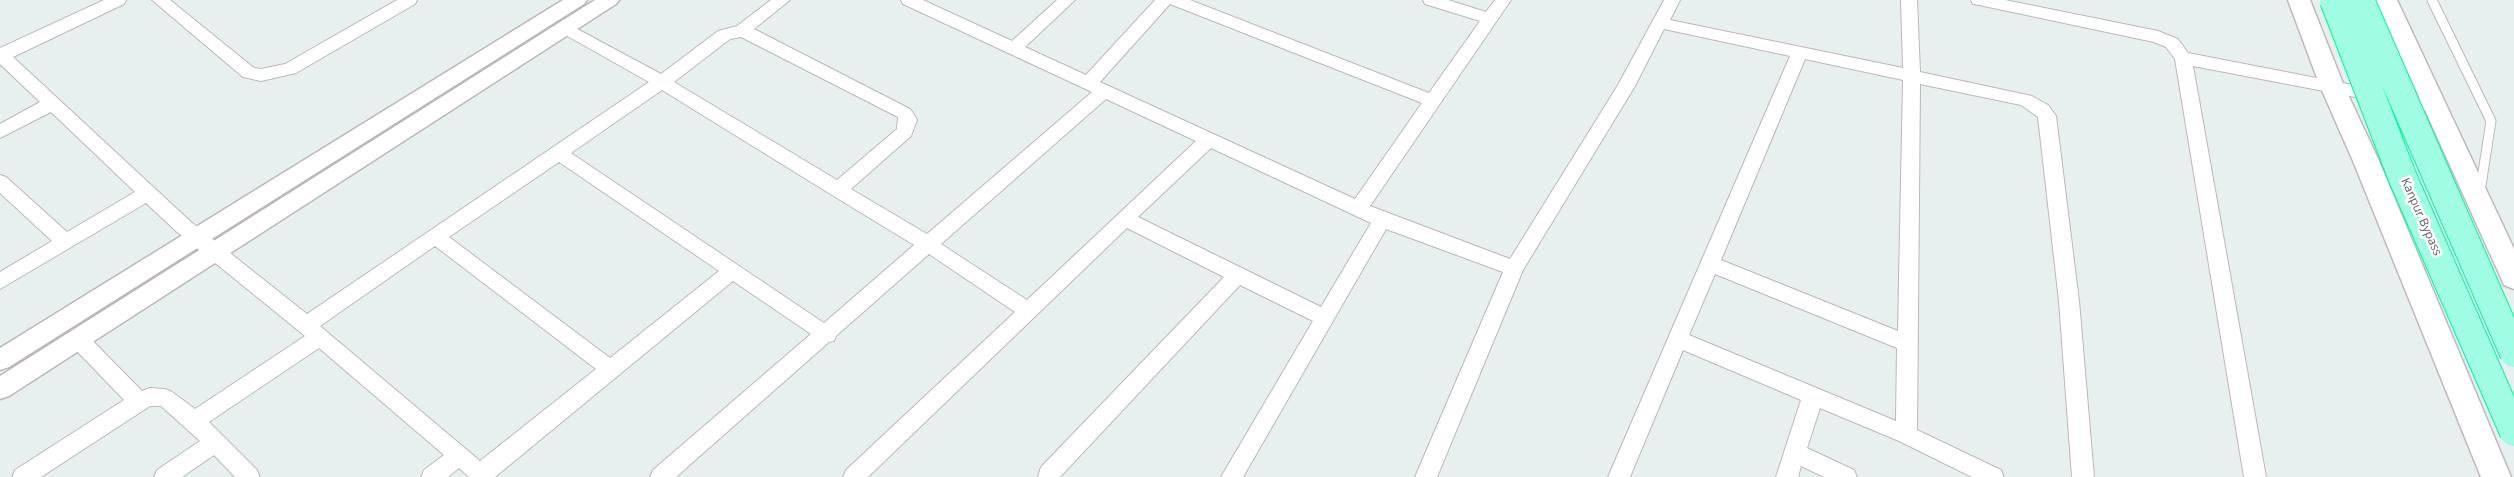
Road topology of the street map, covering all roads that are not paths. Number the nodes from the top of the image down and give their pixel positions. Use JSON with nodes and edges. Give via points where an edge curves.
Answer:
{"nodes":[{"id":1,"x":118,"y":0,"type":"edge"},
{"id":2,"x":160,"y":0,"type":"edge"},
{"id":3,"x":409,"y":0,"type":"edge"},
{"id":4,"x":577,"y":0,"type":"edge"},
{"id":5,"x":609,"y":0,"type":"edge"},
{"id":6,"x":782,"y":0,"type":"edge"},
{"id":7,"x":909,"y":0,"type":"edge"},
{"id":8,"x":1067,"y":0,"type":"edge"},
{"id":9,"x":1164,"y":0,"type":"edge"},
{"id":10,"x":1175,"y":0,"type":"edge"},
{"id":11,"x":1431,"y":0,"type":"edge"},
{"id":12,"x":1503,"y":0,"type":"edge"},
{"id":13,"x":1672,"y":0,"type":"edge"},
{"id":14,"x":1909,"y":0,"type":"edge"},
{"id":15,"x":1979,"y":0,"type":"edge"},
{"id":16,"x":2299,"y":0,"type":"edge"},
{"id":17,"x":2334,"y":0,"type":"edge"},
{"id":18,"x":2360,"y":0,"type":"edge"},
{"id":19,"x":2386,"y":0,"type":"edge"},
{"id":20,"x":2432,"y":0,"type":"edge"},
{"id":21,"x":1490,"y":19,"type":"junction"},
{"id":22,"x":1660,"y":22,"type":"junction"},
{"id":23,"x":566,"y":28,"type":"junction"},
{"id":24,"x":741,"y":31,"type":"junction"},
{"id":25,"x":1014,"y":48,"type":"junction"},
{"id":26,"x":1800,"y":52,"type":"junction"},
{"id":27,"x":1,"y":54,"type":"edge"},
{"id":28,"x":2184,"y":58,"type":"junction"},
{"id":29,"x":1912,"y":76,"type":"junction"},
{"id":30,"x":662,"y":82,"type":"junction"},
{"id":31,"x":1097,"y":86,"type":"junction"},
{"id":32,"x":2332,"y":86,"type":"junction"},
{"id":33,"x":1433,"y":101,"type":"junction"},
{"id":34,"x":52,"y":103,"type":"junction"},
{"id":35,"x":2434,"y":106,"type":"junction"},
{"id":36,"x":0,"y":132,"type":"edge"},
{"id":37,"x":1209,"y":139,"type":"junction"},
{"id":38,"x":559,"y":153,"type":"junction"},
{"id":39,"x":0,"y":182,"type":"edge"},
{"id":40,"x":838,"y":190,"type":"junction"},
{"id":41,"x":148,"y":193,"type":"junction"},
{"id":42,"x":2479,"y":202,"type":"junction"},
{"id":43,"x":1358,"y":208,"type":"junction"},
{"id":44,"x":1125,"y":219,"type":"junction"},
{"id":45,"x":1382,"y":220,"type":"junction"},
{"id":46,"x":436,"y":236,"type":"junction"},
{"id":47,"x":196,"y":237,"type":"junction"},
{"id":48,"x":64,"y":241,"type":"junction"},
{"id":49,"x":928,"y":245,"type":"junction"},
{"id":50,"x":216,"y":252,"type":"junction"},
{"id":51,"x":1710,"y":264,"type":"junction"},
{"id":52,"x":1514,"y":268,"type":"junction"},
{"id":53,"x":733,"y":271,"type":"junction"},
{"id":54,"x":1238,"y":275,"type":"junction"},
{"id":55,"x":2514,"y":278,"type":"edge"},
{"id":56,"x":0,"y":280,"type":"edge"},
{"id":57,"x":1028,"y":311,"type":"junction"},
{"id":58,"x":1325,"y":318,"type":"junction"},
{"id":59,"x":312,"y":331,"type":"junction"},
{"id":60,"x":827,"y":335,"type":"junction"},
{"id":61,"x":78,"y":339,"type":"junction"},
{"id":62,"x":1678,"y":339,"type":"junction"},
{"id":63,"x":1908,"y":344,"type":"junction"},
{"id":64,"x":2514,"y":353,"type":"edge"},
{"id":65,"x":0,"y":360,"type":"edge"},
{"id":66,"x":610,"y":369,"type":"junction"},
{"id":67,"x":0,"y":388,"type":"edge"},
{"id":68,"x":1813,"y":396,"type":"junction"},
{"id":69,"x":138,"y":400,"type":"junction"},
{"id":70,"x":194,"y":420,"type":"junction"},
{"id":71,"x":2514,"y":432,"type":"edge"},
{"id":72,"x":1906,"y":435,"type":"junction"},
{"id":73,"x":214,"y":443,"type":"junction"},
{"id":74,"x":1794,"y":453,"type":"junction"},
{"id":75,"x":459,"y":456,"type":"junction"},
{"id":76,"x":482,"y":475,"type":"edge"},
{"id":77,"x":23,"y":477,"type":"edge"},
{"id":78,"x":165,"y":477,"type":"edge"},
{"id":79,"x":249,"y":477,"type":"edge"},
{"id":80,"x":432,"y":477,"type":"edge"},
{"id":81,"x":662,"y":477,"type":"edge"},
{"id":82,"x":854,"y":477,"type":"edge"},
{"id":83,"x":1049,"y":477,"type":"edge"},
{"id":84,"x":1232,"y":477,"type":"edge"},
{"id":85,"x":1426,"y":477,"type":"edge"},
{"id":86,"x":1619,"y":477,"type":"edge"},
{"id":87,"x":1787,"y":477,"type":"edge"},
{"id":88,"x":1846,"y":477,"type":"edge"},
{"id":89,"x":1993,"y":477,"type":"edge"},
{"id":90,"x":2083,"y":477,"type":"edge"},
{"id":91,"x":2255,"y":477,"type":"edge"},
{"id":92,"x":2496,"y":477,"type":"edge"}],
"edges":[{"from":1,"to":27,"type":"street"},
{"from":2,"to":3,"type":"street","via":[[249,73],[261,75],[290,69]]},
{"from":4,"to":47,"type":"street"},
{"from":5,"to":23,"type":"street"},
{"from":6,"to":24,"type":"street"},
{"from":7,"to":25,"type":"street"},
{"from":8,"to":25,"type":"street"},
{"from":9,"to":31,"type":"street"},
{"from":10,"to":33,"type":"street"},
{"from":11,"to":21,"type":"street"},
{"from":12,"to":21,"type":"street"},
{"from":13,"to":22,"type":"street"},
{"from":14,"to":29,"type":"street"},
{"from":15,"to":28,"type":"street","via":[[2158,37],[2172,43]]},
{"from":16,"to":32,"type":"main road"},
{"from":17,"to":71,"type":"highway","name":"Kanpur Bypass","bridge":true,"via":[[2402,176]]},
{"from":18,"to":64,"type":"highway","bridge":true},
{"from":19,"to":35,"type":"main road"},
{"from":20,"to":42,"type":"lane","via":[[2491,121]]},
{"from":21,"to":33,"type":"street"},
{"from":22,"to":26,"type":"street"},
{"from":22,"to":52,"type":"street","via":[[1626,86]]},
{"from":23,"to":30,"type":"street"},
{"from":23,"to":50,"type":"street"},
{"from":24,"to":30,"type":"street","via":[[724,36]]},
{"from":24,"to":40,"type":"street","via":[[755,35],[904,113],[908,120],[905,132]]},
{"from":25,"to":31,"type":"street"},
{"from":26,"to":29,"type":"street"},
{"from":26,"to":51,"type":"street"},
{"from":27,"to":34,"type":"street"},
{"from":28,"to":32,"type":"street"},
{"from":28,"to":91,"type":"street"},
{"from":29,"to":63,"type":"street"},
{"from":29,"to":90,"type":"street","via":[[2026,100],[2037,105],[2047,116],[2069,301]]},
{"from":30,"to":38,"type":"street"},
{"from":30,"to":40,"type":"street"},
{"from":31,"to":37,"type":"street"},
{"from":31,"to":49,"type":"street"},
{"from":32,"to":35,"type":"street"},
{"from":32,"to":92,"type":"main road"},
{"from":33,"to":43,"type":"street"},
{"from":34,"to":36,"type":"street"},
{"from":34,"to":41,"type":"street"},
{"from":35,"to":42,"type":"main road"},
{"from":37,"to":43,"type":"street"},
{"from":37,"to":44,"type":"street"},
{"from":38,"to":46,"type":"street"},
{"from":38,"to":53,"type":"street"},
{"from":39,"to":48,"type":"street"},
{"from":40,"to":49,"type":"street"},
{"from":41,"to":47,"type":"street"},
{"from":41,"to":48,"type":"street"},
{"from":42,"to":55,"type":"main road"},
{"from":43,"to":45,"type":"street"},
{"from":44,"to":54,"type":"street"},
{"from":44,"to":57,"type":"street"},
{"from":45,"to":52,"type":"street"},
{"from":45,"to":58,"type":"street"},
{"from":46,"to":59,"type":"street"},
{"from":46,"to":66,"type":"street"},
{"from":47,"to":50,"type":"street"},
{"from":47,"to":65,"type":"street"},
{"from":48,"to":56,"type":"street"},
{"from":49,"to":57,"type":"street"},
{"from":49,"to":60,"type":"street"},
{"from":50,"to":59,"type":"street"},
{"from":50,"to":61,"type":"street"},
{"from":51,"to":62,"type":"street"},
{"from":51,"to":63,"type":"street"},
{"from":52,"to":85,"type":"street"},
{"from":53,"to":60,"type":"street"},
{"from":53,"to":66,"type":"street"},
{"from":54,"to":58,"type":"street"},
{"from":54,"to":83,"type":"street"},
{"from":57,"to":82,"type":"street"},
{"from":58,"to":84,"type":"street"},
{"from":59,"to":70,"type":"street"},
{"from":59,"to":75,"type":"street"},
{"from":60,"to":81,"type":"street"},
{"from":61,"to":67,"type":"street"},
{"from":61,"to":69,"type":"street"},
{"from":62,"to":68,"type":"street"},
{"from":62,"to":86,"type":"street"},
{"from":63,"to":72,"type":"street"},
{"from":66,"to":76,"type":"street"},
{"from":68,"to":72,"type":"street"},
{"from":68,"to":74,"type":"street"},
{"from":69,"to":70,"type":"street","via":[[165,398]]},
{"from":69,"to":77,"type":"street"},
{"from":70,"to":73,"type":"street"},
{"from":72,"to":89,"type":"street"},
{"from":73,"to":78,"type":"street"},
{"from":73,"to":79,"type":"street"},
{"from":74,"to":87,"type":"street"},
{"from":74,"to":88,"type":"street"},
{"from":75,"to":76,"type":"street"},
{"from":75,"to":80,"type":"street"}]}
